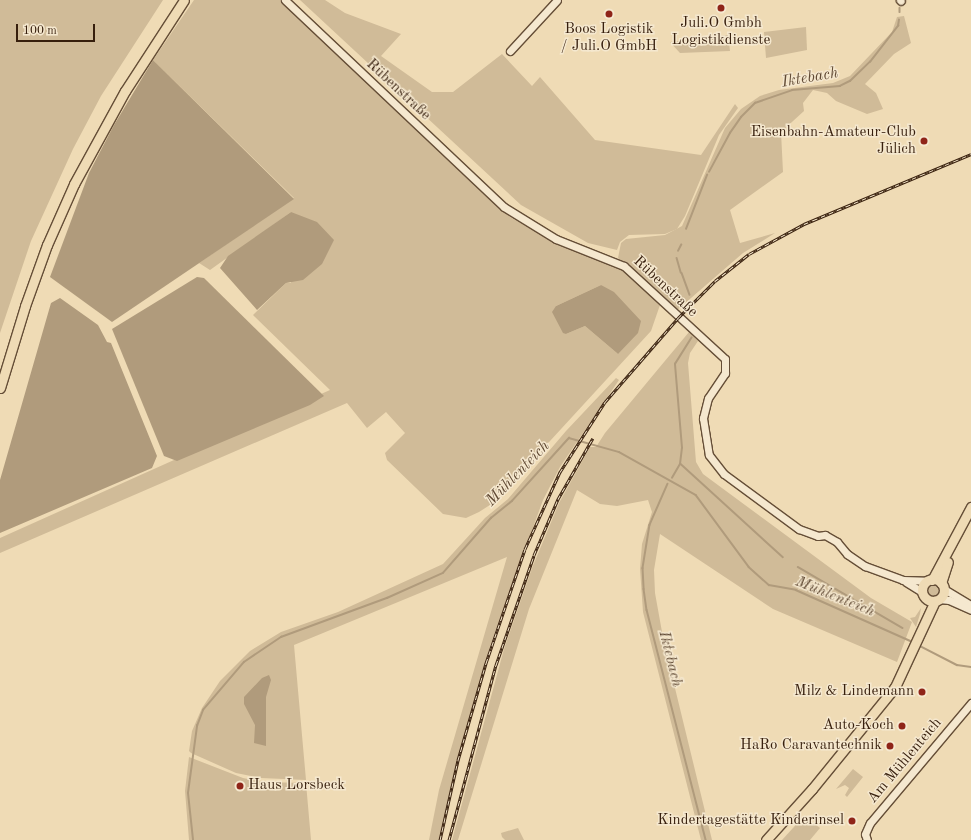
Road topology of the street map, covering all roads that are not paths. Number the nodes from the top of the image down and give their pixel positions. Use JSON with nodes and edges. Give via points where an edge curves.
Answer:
{"nodes":[{"id":1,"x":184,"y":0,"type":"edge"},
{"id":2,"x":285,"y":0,"type":"edge"},
{"id":3,"x":557,"y":0,"type":"edge"},
{"id":4,"x":510,"y":51,"type":"dead end"},
{"id":5,"x":0,"y":388,"type":"edge"},
{"id":6,"x":971,"y":507,"type":"edge"},
{"id":7,"x":971,"y":516,"type":"edge"},
{"id":8,"x":903,"y":580,"type":"junction"},
{"id":9,"x":929,"y":580,"type":"junction"},
{"id":10,"x":943,"y":586,"type":"junction"},
{"id":11,"x":924,"y":595,"type":"junction"},
{"id":12,"x":937,"y":600,"type":"junction"},
{"id":13,"x":971,"y":605,"type":"edge"},
{"id":14,"x":971,"y":610,"type":"edge"},
{"id":15,"x":916,"y":637,"type":"junction"},
{"id":16,"x":971,"y":703,"type":"edge"},
{"id":17,"x":866,"y":839,"type":"edge"},
{"id":18,"x":766,"y":840,"type":"edge"}],
"edges":[{"from":1,"to":5,"type":"main road","via":[[125,91],[74,184],[27,299]]},
{"from":2,"to":8,"type":"street","name":"Rübenstraße","via":[[504,207],[556,239],[624,266],[725,359],[725,373],[708,398],[703,418],[709,455],[724,474],[803,531],[818,536],[825,535],[865,566]]},
{"from":3,"to":4,"type":"street"},
{"from":6,"to":9,"type":"main road"},
{"from":7,"to":10,"type":"main road","via":[[946,566]]},
{"from":8,"to":9,"type":"street","name":"Rübenstraße"},
{"from":8,"to":11,"type":"street","name":"Rübenstraße"},
{"from":9,"to":10,"type":"main road"},
{"from":9,"to":11,"type":"main road"},
{"from":10,"to":12,"type":"main road"},
{"from":10,"to":13,"type":"street"},
{"from":11,"to":12,"type":"main road"},
{"from":11,"to":15,"type":"main road"},
{"from":12,"to":14,"type":"street","via":[[949,600]]},
{"from":12,"to":15,"type":"main road"},
{"from":15,"to":18,"type":"main road","via":[[895,687],[885,701],[790,816]]},
{"from":16,"to":17,"type":"street","name":"Am Mühlenteich","via":[[870,823]]}]}
